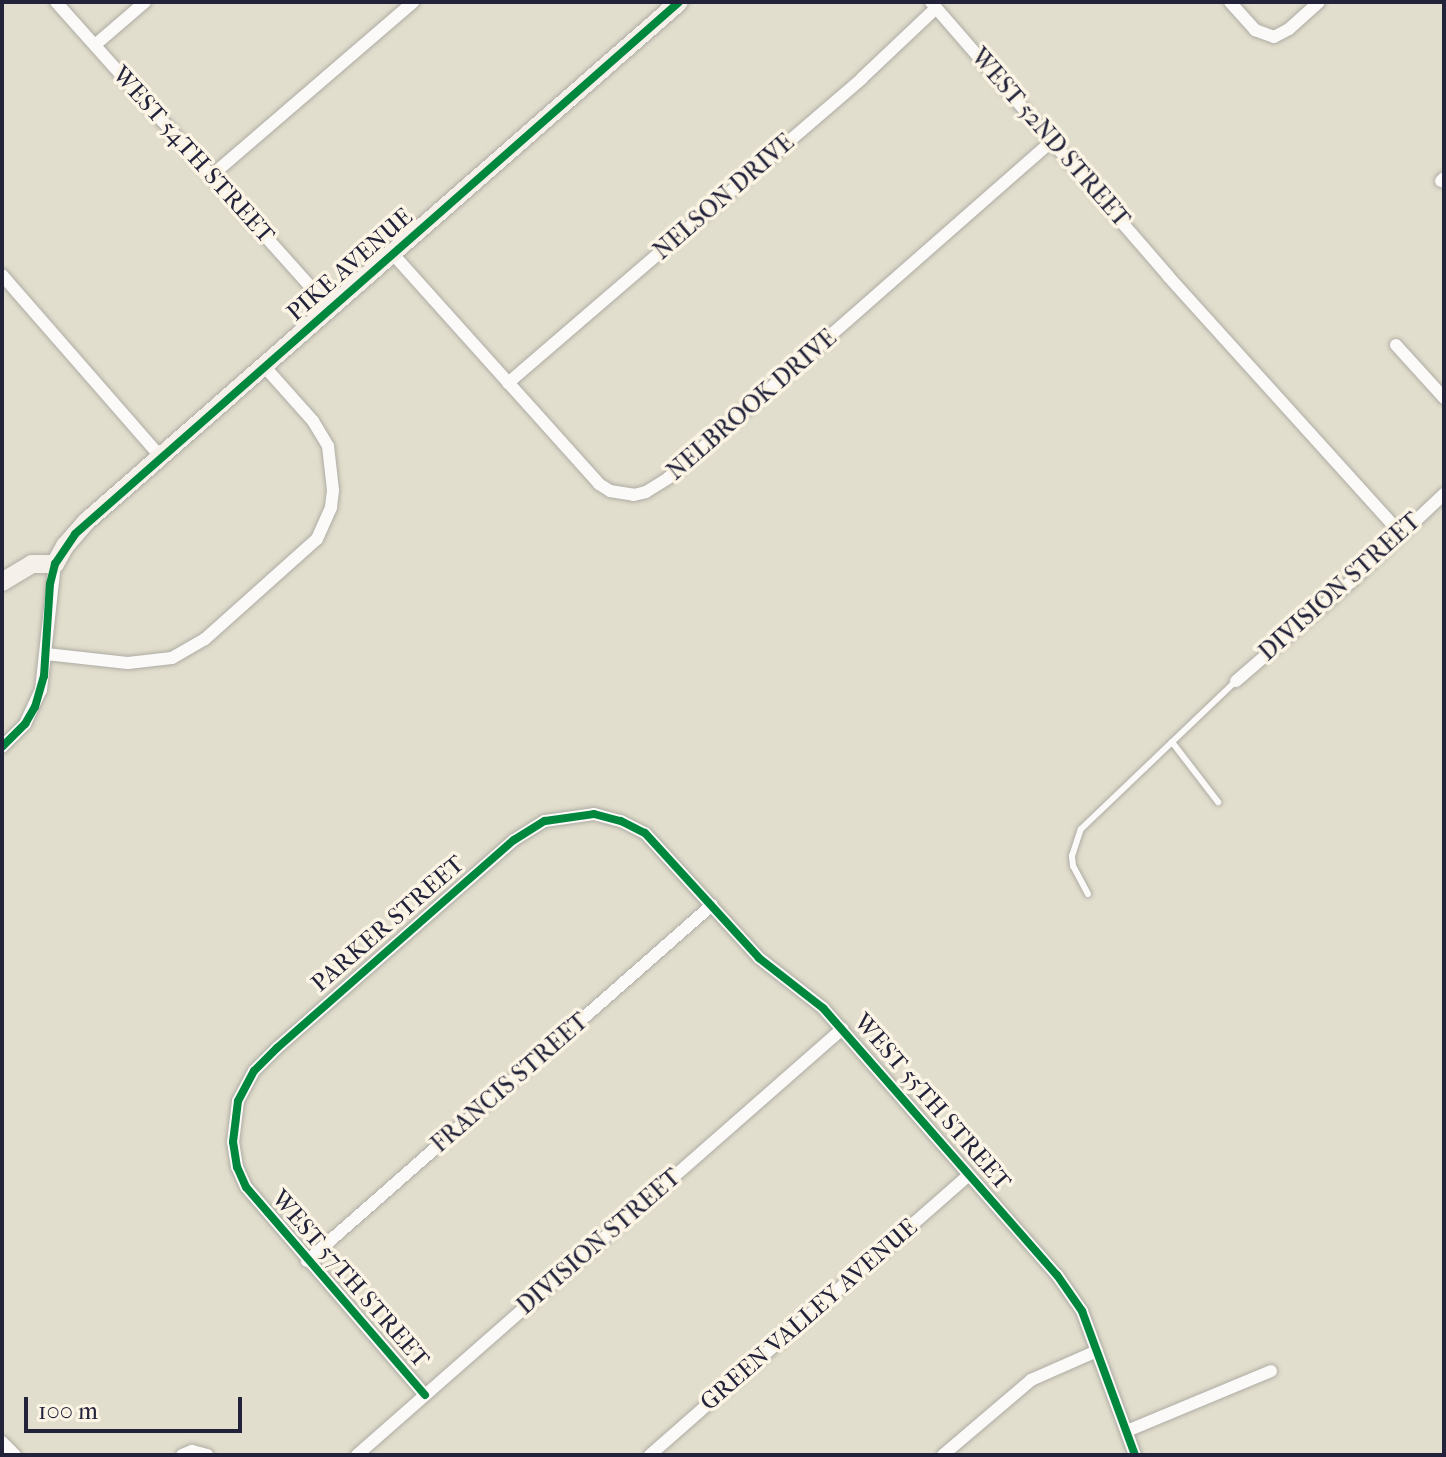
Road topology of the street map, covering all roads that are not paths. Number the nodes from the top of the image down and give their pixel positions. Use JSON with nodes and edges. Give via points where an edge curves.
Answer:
{"nodes":[{"id":1,"x":56,"y":2,"type":"edge"},
{"id":2,"x":145,"y":2,"type":"edge"},
{"id":3,"x":413,"y":2,"type":"edge"},
{"id":4,"x":679,"y":2,"type":"edge"},
{"id":5,"x":1230,"y":2,"type":"edge"},
{"id":6,"x":1319,"y":2,"type":"edge"},
{"id":7,"x":934,"y":5,"type":"edge"},
{"id":8,"x":95,"y":45,"type":"junction"},
{"id":9,"x":1053,"y":140,"type":"junction"},
{"id":10,"x":211,"y":176,"type":"junction"},
{"id":11,"x":392,"y":253,"type":"junction"},
{"id":12,"x":2,"y":275,"type":"edge"},
{"id":13,"x":330,"y":308,"type":"junction"},
{"id":14,"x":1396,"y":345,"type":"dead end"},
{"id":15,"x":264,"y":366,"type":"junction"},
{"id":16,"x":508,"y":383,"type":"junction"},
{"id":17,"x":1444,"y":398,"type":"edge"},
{"id":18,"x":160,"y":456,"type":"junction"},
{"id":19,"x":1444,"y":494,"type":"edge"},
{"id":20,"x":1400,"y":533,"type":"junction"},
{"id":21,"x":55,"y":564,"type":"junction"},
{"id":22,"x":2,"y":582,"type":"edge"},
{"id":23,"x":46,"y":654,"type":"junction"},
{"id":24,"x":1236,"y":681,"type":"joint"},
{"id":25,"x":1172,"y":742,"type":"junction"},
{"id":26,"x":2,"y":747,"type":"edge"},
{"id":27,"x":1218,"y":802,"type":"dead end"},
{"id":28,"x":630,"y":825,"type":"joint"},
{"id":29,"x":1088,"y":894,"type":"dead end"},
{"id":30,"x":712,"y":905,"type":"junction"},
{"id":31,"x":842,"y":1029,"type":"junction"},
{"id":32,"x":233,"y":1142,"type":"joint"},
{"id":33,"x":969,"y":1175,"type":"junction"},
{"id":34,"x":307,"y":1261,"type":"junction"},
{"id":35,"x":1097,"y":1351,"type":"junction"},
{"id":36,"x":1271,"y":1371,"type":"dead end"},
{"id":37,"x":425,"y":1395,"type":"junction"},
{"id":38,"x":1127,"y":1431,"type":"junction"},
{"id":39,"x":2,"y":1442,"type":"edge"},
{"id":40,"x":15,"y":1455,"type":"edge"},
{"id":41,"x":182,"y":1455,"type":"edge"},
{"id":42,"x":207,"y":1455,"type":"edge"},
{"id":43,"x":357,"y":1455,"type":"edge"},
{"id":44,"x":650,"y":1455,"type":"edge"},
{"id":45,"x":943,"y":1455,"type":"edge"},
{"id":46,"x":1135,"y":1455,"type":"edge"}],
"edges":[{"from":1,"to":8,"type":"street","name":"WEST 54TH STREET"},
{"from":2,"to":8,"type":"street"},
{"from":3,"to":10,"type":"street"},
{"from":4,"to":11,"type":"street","name":"PIKE AVENUE"},
{"from":5,"to":6,"type":"street","via":[[1265,35],[1280,35]]},
{"from":7,"to":9,"type":"street","name":"WEST 52ND STREET"},
{"from":7,"to":16,"type":"street","name":"NELSON DRIVE","via":[[862,78]]},
{"from":8,"to":10,"type":"street","name":"WEST 54TH STREET"},
{"from":9,"to":16,"type":"street","name":"NELBROOK DRIVE","via":[[646,492],[625,495],[599,484]]},
{"from":9,"to":20,"type":"street","name":"WEST 52ND STREET"},
{"from":10,"to":13,"type":"street","name":"WEST 54TH STREET"},
{"from":11,"to":13,"type":"street","name":"PIKE AVENUE"},
{"from":11,"to":16,"type":"street","name":"NELBROOK DRIVE"},
{"from":12,"to":18,"type":"street"},
{"from":13,"to":15,"type":"street","name":"PIKE AVENUE"},
{"from":14,"to":17,"type":"street"},
{"from":15,"to":18,"type":"street","name":"PIKE AVENUE"},
{"from":15,"to":23,"type":"street","via":[[328,446],[333,490],[317,539],[205,639],[172,658],[128,663]]},
{"from":18,"to":21,"type":"street","name":"PIKE AVENUE","via":[[87,521]]},
{"from":19,"to":20,"type":"street","name":"DIVISION STREET"},
{"from":20,"to":24,"type":"street","name":"DIVISION STREET"},
{"from":21,"to":22,"type":"street","via":[[32,564]]},
{"from":21,"to":23,"type":"street"},
{"from":23,"to":26,"type":"street","via":[[35,707]]},
{"from":24,"to":25,"type":"lane"},
{"from":25,"to":27,"type":"lane"},
{"from":25,"to":29,"type":"lane","via":[[1081,829],[1073,866]]},
{"from":28,"to":30,"type":"street","name":"WEST 55TH STREET","via":[[660,846]]},
{"from":28,"to":32,"type":"street","name":"PARKER STREET","via":[[575,814],[545,821],[514,840],[254,1071],[238,1101]]},
{"from":30,"to":31,"type":"street","name":"WEST 55TH STREET","via":[[772,970],[811,997]]},
{"from":30,"to":34,"type":"street","name":"FRANCIS STREET"},
{"from":31,"to":33,"type":"street","name":"WEST 55TH STREET"},
{"from":31,"to":37,"type":"street","name":"DIVISION STREET"},
{"from":32,"to":34,"type":"street","name":"WEST 57TH STREET","via":[[246,1187]]},
{"from":33,"to":35,"type":"street","name":"WEST 55TH STREET","via":[[1073,1296]]},
{"from":33,"to":44,"type":"street","name":"GREEN VALLEY AVENUE"},
{"from":34,"to":37,"type":"street","name":"WEST 57TH STREET"},
{"from":35,"to":38,"type":"street","name":"WEST 55TH STREET"},
{"from":35,"to":45,"type":"street","via":[[1031,1380]]},
{"from":36,"to":38,"type":"street"},
{"from":37,"to":43,"type":"street","name":"DIVISION STREET"},
{"from":38,"to":46,"type":"street","name":"WEST 55TH STREET"},
{"from":39,"to":40,"type":"street"},
{"from":41,"to":42,"type":"street"}]}
